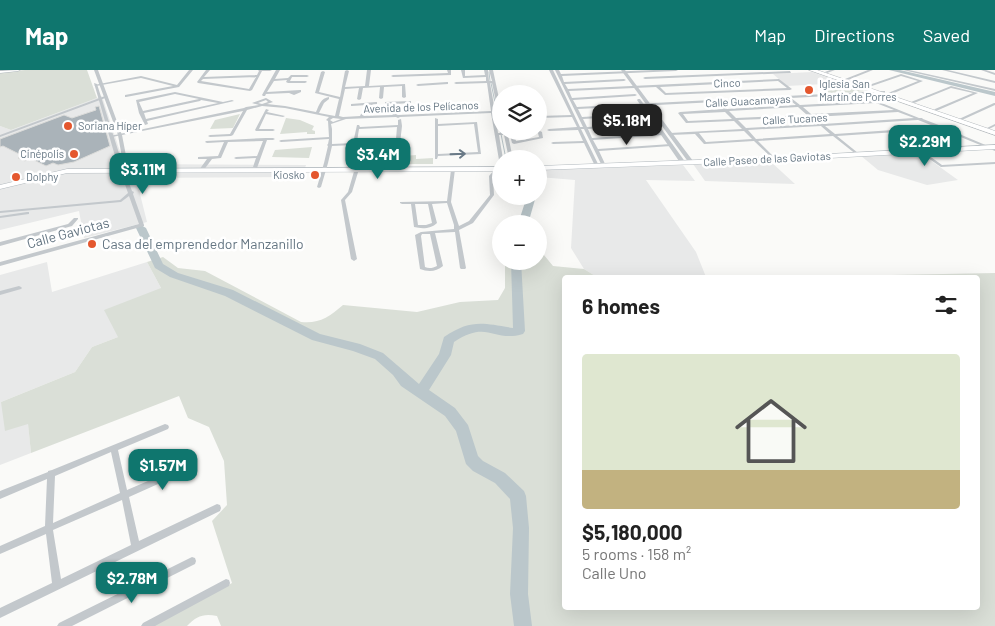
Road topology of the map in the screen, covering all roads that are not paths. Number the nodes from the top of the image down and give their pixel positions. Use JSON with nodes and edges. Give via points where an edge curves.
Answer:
{"nodes":[{"id":1,"x":18,"y":70,"type":"edge"},
{"id":2,"x":91,"y":70,"type":"edge"},
{"id":3,"x":96,"y":70,"type":"edge"},
{"id":4,"x":147,"y":70,"type":"edge"},
{"id":5,"x":191,"y":70,"type":"edge"},
{"id":6,"x":208,"y":70,"type":"edge"},
{"id":7,"x":260,"y":70,"type":"edge"},
{"id":8,"x":270,"y":70,"type":"edge"},
{"id":9,"x":278,"y":70,"type":"edge"},
{"id":10,"x":370,"y":70,"type":"edge"},
{"id":11,"x":393,"y":70,"type":"edge"},
{"id":12,"x":463,"y":70,"type":"edge"},
{"id":13,"x":486,"y":70,"type":"edge"},
{"id":14,"x":491,"y":70,"type":"edge"},
{"id":15,"x":551,"y":70,"type":"edge"},
{"id":16,"x":557,"y":70,"type":"edge"},
{"id":17,"x":676,"y":70,"type":"edge"},
{"id":18,"x":688,"y":70,"type":"edge"},
{"id":19,"x":730,"y":70,"type":"edge"},
{"id":20,"x":782,"y":70,"type":"edge"},
{"id":21,"x":812,"y":70,"type":"edge"},
{"id":22,"x":871,"y":70,"type":"edge"},
{"id":23,"x":905,"y":70,"type":"edge"},
{"id":24,"x":929,"y":70,"type":"edge"},
{"id":25,"x":944,"y":70,"type":"edge"},
{"id":26,"x":983,"y":70,"type":"edge"},
{"id":27,"x":0,"y":71,"type":"edge"},
{"id":28,"x":347,"y":71,"type":"dead end"},
{"id":29,"x":621,"y":71,"type":"edge"},
{"id":30,"x":639,"y":71,"type":"edge"},
{"id":31,"x":647,"y":71,"type":"junction"},
{"id":32,"x":827,"y":71,"type":"edge"},
{"id":33,"x":323,"y":72,"type":"dead end"},
{"id":34,"x":449,"y":72,"type":"edge"},
{"id":35,"x":958,"y":73,"type":"edge"},
{"id":36,"x":925,"y":74,"type":"junction"},
{"id":37,"x":995,"y":74,"type":"edge"},
{"id":38,"x":417,"y":75,"type":"junction"},
{"id":39,"x":560,"y":75,"type":"junction"},
{"id":40,"x":736,"y":75,"type":"junction"},
{"id":41,"x":257,"y":76,"type":"junction"},
{"id":42,"x":307,"y":76,"type":"dead end"},
{"id":43,"x":393,"y":76,"type":"junction"},
{"id":44,"x":487,"y":76,"type":"junction"},
{"id":45,"x":694,"y":76,"type":"junction"},
{"id":46,"x":141,"y":77,"type":"junction"},
{"id":47,"x":202,"y":78,"type":"junction"},
{"id":48,"x":653,"y":78,"type":"junction"},
{"id":49,"x":848,"y":79,"type":"junction"},
{"id":50,"x":289,"y":80,"type":"junction"},
{"id":51,"x":624,"y":80,"type":"junction"},
{"id":52,"x":273,"y":81,"type":"junction"},
{"id":53,"x":305,"y":82,"type":"dead end"},
{"id":54,"x":488,"y":82,"type":"junction"},
{"id":55,"x":494,"y":82,"type":"junction"},
{"id":56,"x":744,"y":82,"type":"junction"},
{"id":57,"x":995,"y":82,"type":"edge"},
{"id":58,"x":456,"y":83,"type":"dead end"},
{"id":59,"x":563,"y":83,"type":"junction"},
{"id":60,"x":393,"y":84,"type":"dead end"},
{"id":61,"x":447,"y":84,"type":"dead end"},
{"id":62,"x":701,"y":84,"type":"junction"},
{"id":63,"x":98,"y":85,"type":"junction"},
{"id":64,"x":495,"y":85,"type":"edge"},
{"id":65,"x":178,"y":86,"type":"junction"},
{"id":66,"x":382,"y":86,"type":"junction"},
{"id":67,"x":651,"y":86,"type":"junction"},
{"id":68,"x":658,"y":86,"type":"junction"},
{"id":69,"x":868,"y":86,"type":"junction"},
{"id":70,"x":361,"y":87,"type":"junction"},
{"id":71,"x":367,"y":87,"type":"junction"},
{"id":72,"x":630,"y":87,"type":"junction"},
{"id":73,"x":636,"y":87,"type":"junction"},
{"id":74,"x":343,"y":88,"type":"junction"},
{"id":75,"x":567,"y":90,"type":"junction"},
{"id":76,"x":753,"y":90,"type":"junction"},
{"id":77,"x":995,"y":90,"type":"edge"},
{"id":78,"x":267,"y":92,"type":"junction"},
{"id":79,"x":290,"y":92,"type":"dead end"},
{"id":80,"x":709,"y":92,"type":"junction"},
{"id":81,"x":876,"y":93,"type":"junction"},
{"id":82,"x":887,"y":93,"type":"junction"},
{"id":83,"x":856,"y":94,"type":"junction"},
{"id":84,"x":635,"y":95,"type":"junction"},
{"id":85,"x":126,"y":96,"type":"dead end"},
{"id":86,"x":106,"y":97,"type":"junction"},
{"id":87,"x":404,"y":97,"type":"dead end"},
{"id":88,"x":788,"y":97,"type":"junction"},
{"id":89,"x":328,"y":98,"type":"dead end"},
{"id":90,"x":341,"y":98,"type":"junction"},
{"id":91,"x":381,"y":98,"type":"dead end"},
{"id":92,"x":762,"y":98,"type":"junction"},
{"id":93,"x":99,"y":99,"type":"junction"},
{"id":94,"x":204,"y":99,"type":"junction"},
{"id":95,"x":359,"y":99,"type":"dead end"},
{"id":96,"x":571,"y":99,"type":"junction"},
{"id":97,"x":270,"y":100,"type":"junction"},
{"id":98,"x":232,"y":101,"type":"dead end"},
{"id":99,"x":257,"y":101,"type":"junction"},
{"id":100,"x":717,"y":101,"type":"junction"},
{"id":101,"x":403,"y":102,"type":"junction"},
{"id":102,"x":410,"y":102,"type":"dead end"},
{"id":103,"x":877,"y":102,"type":"junction"},
{"id":104,"x":912,"y":102,"type":"junction"},
{"id":105,"x":223,"y":103,"type":"junction"},
{"id":106,"x":386,"y":103,"type":"dead end"},
{"id":107,"x":392,"y":103,"type":"junction"},
{"id":108,"x":352,"y":104,"type":"dead end"},
{"id":109,"x":358,"y":104,"type":"junction"},
{"id":110,"x":369,"y":104,"type":"junction"},
{"id":111,"x":376,"y":104,"type":"dead end"},
{"id":112,"x":648,"y":104,"type":"junction"},
{"id":113,"x":995,"y":104,"type":"edge"},
{"id":114,"x":642,"y":105,"type":"junction"},
{"id":115,"x":261,"y":106,"type":"junction"},
{"id":116,"x":268,"y":106,"type":"junction"},
{"id":117,"x":492,"y":106,"type":"edge"},
{"id":118,"x":285,"y":107,"type":"junction"},
{"id":119,"x":800,"y":107,"type":"junction"},
{"id":120,"x":198,"y":108,"type":"junction"},
{"id":121,"x":246,"y":108,"type":"junction"},
{"id":122,"x":576,"y":108,"type":"junction"},
{"id":123,"x":235,"y":109,"type":"junction"},
{"id":124,"x":727,"y":110,"type":"junction"},
{"id":125,"x":899,"y":110,"type":"junction"},
{"id":126,"x":936,"y":110,"type":"junction"},
{"id":127,"x":305,"y":112,"type":"junction"},
{"id":128,"x":492,"y":112,"type":"edge"},
{"id":129,"x":141,"y":113,"type":"junction"},
{"id":130,"x":265,"y":113,"type":"junction"},
{"id":131,"x":317,"y":114,"type":"junction"},
{"id":132,"x":464,"y":114,"type":"junction"},
{"id":133,"x":649,"y":114,"type":"junction"},
{"id":134,"x":204,"y":116,"type":"junction"},
{"id":135,"x":283,"y":116,"type":"dead end"},
{"id":136,"x":573,"y":116,"type":"junction"},
{"id":137,"x":811,"y":116,"type":"junction"},
{"id":138,"x":336,"y":117,"type":"junction"},
{"id":139,"x":362,"y":117,"type":"junction"},
{"id":140,"x":399,"y":117,"type":"junction"},
{"id":141,"x":547,"y":118,"type":"edge"},
{"id":142,"x":580,"y":118,"type":"junction"},
{"id":143,"x":921,"y":119,"type":"junction"},
{"id":144,"x":961,"y":119,"type":"junction"},
{"id":145,"x":342,"y":120,"type":"junction"},
{"id":146,"x":736,"y":120,"type":"junction"},
{"id":147,"x":329,"y":122,"type":"junction"},
{"id":148,"x":466,"y":124,"type":"junction"},
{"id":149,"x":655,"y":124,"type":"junction"},
{"id":150,"x":400,"y":126,"type":"junction"},
{"id":151,"x":823,"y":126,"type":"junction"},
{"id":152,"x":586,"y":128,"type":"junction"},
{"id":153,"x":943,"y":128,"type":"junction"},
{"id":154,"x":579,"y":129,"type":"junction"},
{"id":155,"x":274,"y":130,"type":"dead end"},
{"id":156,"x":549,"y":130,"type":"dead end"},
{"id":157,"x":745,"y":130,"type":"junction"},
{"id":158,"x":332,"y":131,"type":"junction"},
{"id":159,"x":994,"y":131,"type":"edge"},
{"id":160,"x":696,"y":132,"type":"junction"},
{"id":161,"x":512,"y":133,"type":"joint"},
{"id":162,"x":663,"y":134,"type":"junction"},
{"id":163,"x":670,"y":134,"type":"junction"},
{"id":164,"x":120,"y":135,"type":"junction"},
{"id":165,"x":0,"y":136,"type":"edge"},
{"id":166,"x":112,"y":136,"type":"junction"},
{"id":167,"x":210,"y":136,"type":"dead end"},
{"id":168,"x":835,"y":136,"type":"junction"},
{"id":169,"x":330,"y":138,"type":"junction"},
{"id":170,"x":266,"y":139,"type":"junction"},
{"id":171,"x":273,"y":139,"type":"dead end"},
{"id":172,"x":591,"y":139,"type":"junction"},
{"id":173,"x":281,"y":141,"type":"dead end"},
{"id":174,"x":756,"y":141,"type":"junction"},
{"id":175,"x":207,"y":142,"type":"dead end"},
{"id":176,"x":227,"y":142,"type":"junction"},
{"id":177,"x":585,"y":142,"type":"junction"},
{"id":178,"x":553,"y":143,"type":"dead end"},
{"id":179,"x":355,"y":144,"type":"junction"},
{"id":180,"x":329,"y":145,"type":"junction"},
{"id":181,"x":670,"y":145,"type":"junction"},
{"id":182,"x":992,"y":146,"type":"edge"},
{"id":183,"x":596,"y":150,"type":"junction"},
{"id":184,"x":920,"y":151,"type":"junction"},
{"id":185,"x":855,"y":153,"type":"junction"},
{"id":186,"x":353,"y":155,"type":"junction"},
{"id":187,"x":259,"y":157,"type":"junction"},
{"id":188,"x":772,"y":157,"type":"junction"},
{"id":189,"x":199,"y":158,"type":"dead end"},
{"id":190,"x":210,"y":158,"type":"junction"},
{"id":191,"x":236,"y":158,"type":"dead end"},
{"id":192,"x":126,"y":159,"type":"junction"},
{"id":193,"x":352,"y":161,"type":"dead end"},
{"id":194,"x":686,"y":161,"type":"junction"},
{"id":195,"x":995,"y":162,"type":"edge"},
{"id":196,"x":600,"y":165,"type":"junction"},
{"id":197,"x":151,"y":167,"type":"junction"},
{"id":198,"x":256,"y":167,"type":"junction"},
{"id":199,"x":547,"y":167,"type":"edge"},
{"id":200,"x":124,"y":168,"type":"junction"},
{"id":201,"x":202,"y":168,"type":"junction"},
{"id":202,"x":325,"y":168,"type":"junction"},
{"id":203,"x":492,"y":168,"type":"edge"},
{"id":204,"x":492,"y":168,"type":"edge"},
{"id":205,"x":356,"y":169,"type":"junction"},
{"id":206,"x":453,"y":170,"type":"junction"},
{"id":207,"x":492,"y":175,"type":"edge"},
{"id":208,"x":0,"y":186,"type":"edge"},
{"id":209,"x":319,"y":187,"type":"dead end"},
{"id":210,"x":132,"y":192,"type":"junction"},
{"id":211,"x":492,"y":195,"type":"edge"},
{"id":212,"x":492,"y":195,"type":"edge"},
{"id":213,"x":448,"y":202,"type":"junction"},
{"id":214,"x":402,"y":203,"type":"dead end"},
{"id":215,"x":413,"y":204,"type":"junction"},
{"id":216,"x":430,"y":204,"type":"junction"},
{"id":217,"x":0,"y":212,"type":"edge"},
{"id":218,"x":27,"y":214,"type":"dead end"},
{"id":219,"x":0,"y":217,"type":"edge"},
{"id":220,"x":76,"y":219,"type":"dead end"},
{"id":221,"x":455,"y":230,"type":"junction"},
{"id":222,"x":432,"y":232,"type":"junction"},
{"id":223,"x":0,"y":244,"type":"edge"},
{"id":224,"x":354,"y":259,"type":"dead end"},
{"id":225,"x":0,"y":264,"type":"edge"},
{"id":226,"x":463,"y":268,"type":"dead end"},
{"id":227,"x":19,"y":288,"type":"dead end"},
{"id":228,"x":0,"y":293,"type":"edge"},
{"id":229,"x":164,"y":427,"type":"dead end"},
{"id":230,"x":114,"y":448,"type":"junction"},
{"id":231,"x":193,"y":465,"type":"dead end"},
{"id":232,"x":51,"y":473,"type":"junction"},
{"id":233,"x":0,"y":495,"type":"edge"},
{"id":234,"x":124,"y":495,"type":"junction"},
{"id":235,"x":217,"y":508,"type":"dead end"},
{"id":236,"x":49,"y":528,"type":"junction"},
{"id":237,"x":136,"y":547,"type":"junction"},
{"id":238,"x":0,"y":550,"type":"edge"},
{"id":239,"x":192,"y":561,"type":"dead end"},
{"id":240,"x":226,"y":583,"type":"dead end"},
{"id":241,"x":57,"y":585,"type":"junction"},
{"id":242,"x":0,"y":613,"type":"edge"},
{"id":243,"x":62,"y":626,"type":"edge"},
{"id":244,"x":146,"y":626,"type":"edge"}],
"edges":[{"from":1,"to":27,"type":"main road"},
{"from":2,"to":63,"type":"street"},
{"from":3,"to":63,"type":"street"},
{"from":4,"to":46,"type":"street"},
{"from":5,"to":65,"type":"street"},
{"from":6,"to":47,"type":"street"},
{"from":7,"to":8,"type":"street"},
{"from":7,"to":41,"type":"street"},
{"from":9,"to":52,"type":"street"},
{"from":10,"to":71,"type":"street"},
{"from":11,"to":43,"type":"street"},
{"from":12,"to":44,"type":"street","via":[[464,77]]},
{"from":13,"to":44,"type":"street"},
{"from":14,"to":55,"type":"street"},
{"from":15,"to":136,"type":"street"},
{"from":16,"to":39,"type":"street"},
{"from":17,"to":31,"type":"street"},
{"from":18,"to":45,"type":"street"},
{"from":19,"to":40,"type":"street"},
{"from":20,"to":40,"type":"street","via":[[790,72]]},
{"from":21,"to":81,"type":"main road"},
{"from":22,"to":49,"type":"street"},
{"from":23,"to":36,"type":"street"},
{"from":24,"to":36,"type":"street"},
{"from":25,"to":35,"type":"street"},
{"from":26,"to":37,"type":"street"},
{"from":28,"to":74,"type":"street"},
{"from":29,"to":30,"type":"street"},
{"from":29,"to":39,"type":"street"},
{"from":29,"to":51,"type":"street"},
{"from":29,"to":73,"type":"street"},
{"from":30,"to":31,"type":"street"},
{"from":31,"to":48,"type":"street"},
{"from":32,"to":49,"type":"main road"},
{"from":33,"to":90,"type":"street","via":[[317,92]]},
{"from":34,"to":38,"type":"street"},
{"from":35,"to":57,"type":"street"},
{"from":36,"to":77,"type":"street"},
{"from":38,"to":43,"type":"street"},
{"from":38,"to":61,"type":"street","via":[[418,87]]},
{"from":39,"to":59,"type":"street"},
{"from":40,"to":45,"type":"street"},
{"from":40,"to":56,"type":"street"},
{"from":41,"to":47,"type":"street"},
{"from":41,"to":47,"type":"street","via":[[250,90],[199,82]]},
{"from":42,"to":50,"type":"street","via":[[291,76]]},
{"from":43,"to":60,"type":"street"},
{"from":44,"to":54,"type":"street"},
{"from":45,"to":48,"type":"street"},
{"from":45,"to":62,"type":"street"},
{"from":46,"to":63,"type":"street"},
{"from":46,"to":65,"type":"street"},
{"from":48,"to":67,"type":"street","via":[[645,78]]},
{"from":49,"to":69,"type":"main road"},
{"from":50,"to":52,"type":"street"},
{"from":50,"to":53,"type":"street"},
{"from":51,"to":59,"type":"street"},
{"from":51,"to":72,"type":"street"},
{"from":52,"to":78,"type":"street"},
{"from":54,"to":55,"type":"street"},
{"from":54,"to":58,"type":"street"},
{"from":54,"to":117,"type":"street"},
{"from":55,"to":64,"type":"street"},
{"from":56,"to":62,"type":"street"},
{"from":56,"to":76,"type":"street"},
{"from":56,"to":76,"type":"street","name":"Cinco","via":[[780,80],[790,89]]},
{"from":59,"to":75,"type":"street"},
{"from":62,"to":68,"type":"street"},
{"from":62,"to":80,"type":"street"},
{"from":63,"to":86,"type":"street"},
{"from":63,"to":93,"type":"street"},
{"from":65,"to":85,"type":"street"},
{"from":66,"to":71,"type":"street"},
{"from":66,"to":87,"type":"street","via":[[404,85]]},
{"from":66,"to":91,"type":"street"},
{"from":67,"to":68,"type":"street"},
{"from":67,"to":73,"type":"street"},
{"from":68,"to":80,"type":"street","name":"Cinco","via":[[665,94]]},
{"from":69,"to":82,"type":"main road"},
{"from":69,"to":82,"type":"street","via":[[901,75],[921,81]]},
{"from":70,"to":71,"type":"street"},
{"from":70,"to":74,"type":"street"},
{"from":70,"to":95,"type":"street"},
{"from":72,"to":73,"type":"street"},
{"from":72,"to":75,"type":"street"},
{"from":72,"to":84,"type":"street"},
{"from":73,"to":112,"type":"street"},
{"from":74,"to":90,"type":"street"},
{"from":75,"to":96,"type":"street"},
{"from":76,"to":80,"type":"street","name":"Cinco"},
{"from":76,"to":92,"type":"street"},
{"from":78,"to":79,"type":"street"},
{"from":78,"to":97,"type":"street"},
{"from":78,"to":99,"type":"street"},
{"from":80,"to":100,"type":"street"},
{"from":81,"to":82,"type":"street"},
{"from":81,"to":83,"type":"street"},
{"from":81,"to":159,"type":"main road"},
{"from":82,"to":104,"type":"main road"},
{"from":83,"to":88,"type":"street"},
{"from":83,"to":103,"type":"street"},
{"from":84,"to":96,"type":"street"},
{"from":84,"to":114,"type":"street"},
{"from":86,"to":93,"type":"street"},
{"from":86,"to":164,"type":"street"},
{"from":88,"to":92,"type":"street"},
{"from":88,"to":119,"type":"street"},
{"from":89,"to":131,"type":"street","via":[[322,102]]},
{"from":90,"to":138,"type":"street"},
{"from":92,"to":100,"type":"street"},
{"from":93,"to":165,"type":"street"},
{"from":93,"to":166,"type":"street"},
{"from":94,"to":105,"type":"street"},
{"from":94,"to":129,"type":"street"},
{"from":94,"to":129,"type":"street","via":[[175,93],[136,101]]},
{"from":96,"to":122,"type":"street"},
{"from":97,"to":99,"type":"street"},
{"from":97,"to":115,"type":"street"},
{"from":97,"to":118,"type":"street"},
{"from":98,"to":105,"type":"street"},
{"from":99,"to":115,"type":"street"},
{"from":99,"to":123,"type":"street"},
{"from":100,"to":112,"type":"street"},
{"from":100,"to":124,"type":"street"},
{"from":101,"to":102,"type":"street"},
{"from":101,"to":107,"type":"street"},
{"from":101,"to":140,"type":"street"},
{"from":103,"to":119,"type":"street","name":"Calle Guacamayas"},
{"from":103,"to":125,"type":"street"},
{"from":104,"to":126,"type":"main road"},
{"from":104,"to":126,"type":"street","via":[[951,87],[976,93]]},
{"from":105,"to":120,"type":"street"},
{"from":106,"to":107,"type":"street"},
{"from":107,"to":140,"type":"street","via":[[392,112]]},
{"from":108,"to":109,"type":"street"},
{"from":109,"to":110,"type":"street"},
{"from":109,"to":139,"type":"street","via":[[357,114]]},
{"from":110,"to":111,"type":"street"},
{"from":110,"to":139,"type":"street"},
{"from":112,"to":114,"type":"street"},
{"from":112,"to":163,"type":"street"},
{"from":113,"to":144,"type":"street"},
{"from":114,"to":122,"type":"street"},
{"from":114,"to":133,"type":"street"},
{"from":115,"to":116,"type":"street"},
{"from":115,"to":121,"type":"street"},
{"from":116,"to":118,"type":"street"},
{"from":116,"to":130,"type":"street"},
{"from":118,"to":127,"type":"street"},
{"from":119,"to":124,"type":"street","name":"Calle Guacamayas"},
{"from":119,"to":137,"type":"street"},
{"from":120,"to":129,"type":"street","via":[[145,122]]},
{"from":120,"to":134,"type":"street"},
{"from":121,"to":123,"type":"street"},
{"from":121,"to":167,"type":"street","via":[[230,135]]},
{"from":122,"to":142,"type":"street"},
{"from":123,"to":134,"type":"street"},
{"from":124,"to":146,"type":"street"},
{"from":124,"to":146,"type":"street","name":"Calle Guacamayas","via":[[680,113],[687,122]]},
{"from":125,"to":137,"type":"street"},
{"from":125,"to":143,"type":"street"},
{"from":126,"to":144,"type":"main road"},
{"from":127,"to":131,"type":"street"},
{"from":127,"to":147,"type":"street"},
{"from":128,"to":132,"type":"street","name":"Avenida de los Pelícanos"},
{"from":130,"to":135,"type":"street"},
{"from":130,"to":155,"type":"street","via":[[256,130]]},
{"from":131,"to":138,"type":"street"},
{"from":132,"to":140,"type":"street","name":"Avenida de los Pelícanos"},
{"from":132,"to":148,"type":"street"},
{"from":133,"to":142,"type":"street"},
{"from":133,"to":149,"type":"street"},
{"from":134,"to":164,"type":"street"},
{"from":136,"to":141,"type":"street"},
{"from":136,"to":154,"type":"street"},
{"from":137,"to":146,"type":"street"},
{"from":137,"to":151,"type":"street"},
{"from":138,"to":145,"type":"street"},
{"from":138,"to":147,"type":"street"},
{"from":139,"to":140,"type":"street","name":"Avenida de los Pelícanos"},
{"from":139,"to":145,"type":"street","name":"Avenida de los Pelícanos"},
{"from":140,"to":150,"type":"street"},
{"from":142,"to":152,"type":"street"},
{"from":143,"to":151,"type":"street","name":"Calle Tucanes"},
{"from":143,"to":153,"type":"street"},
{"from":144,"to":159,"type":"main road"},
{"from":145,"to":147,"type":"street"},
{"from":145,"to":158,"type":"street"},
{"from":146,"to":157,"type":"street"},
{"from":147,"to":158,"type":"street"},
{"from":148,"to":148,"type":"street","one_way":true,"via":[[436,122],[436,157],[480,153],[476,123]]},
{"from":149,"to":152,"type":"street"},
{"from":149,"to":162,"type":"street"},
{"from":150,"to":179,"type":"street","via":[[358,127]]},
{"from":150,"to":186,"type":"street","via":[[397,152]]},
{"from":151,"to":157,"type":"street","name":"Calle Tucanes"},
{"from":151,"to":168,"type":"street"},
{"from":152,"to":154,"type":"street"},
{"from":152,"to":172,"type":"street"},
{"from":153,"to":168,"type":"street"},
{"from":153,"to":182,"type":"street"},
{"from":154,"to":156,"type":"street"},
{"from":154,"to":177,"type":"street"},
{"from":157,"to":160,"type":"street","name":"Calle Tucanes"},
{"from":157,"to":174,"type":"street"},
{"from":158,"to":169,"type":"street"},
{"from":160,"to":163,"type":"street","name":"Calle Tucanes"},
{"from":160,"to":174,"type":"street","via":[[705,143]]},
{"from":161,"to":161,"type":"street","via":[[540,132],[541,138],[514,143]]},
{"from":162,"to":172,"type":"street"},
{"from":162,"to":181,"type":"street"},
{"from":163,"to":194,"type":"street"},
{"from":164,"to":166,"type":"street"},
{"from":164,"to":192,"type":"street"},
{"from":166,"to":200,"type":"street"},
{"from":168,"to":174,"type":"street"},
{"from":168,"to":185,"type":"street"},
{"from":169,"to":173,"type":"street"},
{"from":169,"to":180,"type":"street"},
{"from":170,"to":171,"type":"street"},
{"from":170,"to":176,"type":"street"},
{"from":170,"to":187,"type":"street"},
{"from":172,"to":183,"type":"street"},
{"from":174,"to":188,"type":"street"},
{"from":175,"to":176,"type":"street"},
{"from":176,"to":190,"type":"street","via":[[220,158]]},
{"from":177,"to":178,"type":"street"},
{"from":177,"to":196,"type":"street"},
{"from":179,"to":180,"type":"street"},
{"from":179,"to":186,"type":"street"},
{"from":180,"to":202,"type":"street"},
{"from":181,"to":183,"type":"street"},
{"from":181,"to":194,"type":"street"},
{"from":182,"to":184,"type":"main road","name":"Calle Paseo de las Gaviotas"},
{"from":182,"to":185,"type":"main road","name":"Calle Paseo de las Gaviotas"},
{"from":183,"to":196,"type":"street"},
{"from":184,"to":185,"type":"main road","name":"Calle Paseo de las Gaviotas"},
{"from":184,"to":195,"type":"street","via":[[941,166]]},
{"from":185,"to":188,"type":"main road","name":"Calle Paseo de las Gaviotas"},
{"from":186,"to":193,"type":"street"},
{"from":187,"to":191,"type":"street"},
{"from":187,"to":198,"type":"street"},
{"from":188,"to":194,"type":"main road","name":"Calle Paseo de las Gaviotas"},
{"from":189,"to":190,"type":"street"},
{"from":190,"to":201,"type":"street"},
{"from":192,"to":197,"type":"main road"},
{"from":192,"to":200,"type":"street"},
{"from":194,"to":196,"type":"main road","name":"Calle Paseo de las Gaviotas"},
{"from":196,"to":199,"type":"main road","name":"Calle Paseo de las Gaviotas"},
{"from":197,"to":200,"type":"main road"},
{"from":197,"to":201,"type":"main road"},
{"from":198,"to":201,"type":"main road"},
{"from":198,"to":202,"type":"main road"},
{"from":200,"to":201,"type":"main road"},
{"from":200,"to":208,"type":"main road","via":[[68,171]]},
{"from":200,"to":208,"type":"main road","via":[[62,169]]},
{"from":200,"to":210,"type":"street"},
{"from":201,"to":202,"type":"main road"},
{"from":202,"to":203,"type":"main road"},
{"from":202,"to":205,"type":"main road"},
{"from":202,"to":209,"type":"street"},
{"from":204,"to":206,"type":"main road"},
{"from":205,"to":206,"type":"main road"},
{"from":205,"to":224,"type":"street","via":[[350,192],[343,200]]},
{"from":206,"to":213,"type":"street"},
{"from":207,"to":212,"type":"street"},
{"from":210,"to":217,"type":"street","via":[[121,201]]},
{"from":210,"to":225,"type":"street","name":"Calle Gaviotas","via":[[142,225]]},
{"from":211,"to":221,"type":"street","via":[[471,222]]},
{"from":213,"to":216,"type":"street"},
{"from":213,"to":221,"type":"street"},
{"from":214,"to":215,"type":"street"},
{"from":215,"to":216,"type":"street"},
{"from":215,"to":216,"type":"street","via":[[416,226],[420,227],[435,223]]},
{"from":218,"to":219,"type":"street"},
{"from":220,"to":223,"type":"street","via":[[70,226]]},
{"from":221,"to":222,"type":"street"},
{"from":221,"to":226,"type":"street"},
{"from":222,"to":222,"type":"street","via":[[440,266],[426,270],[422,268],[418,235]]},
{"from":227,"to":228,"type":"street"},
{"from":229,"to":230,"type":"street"},
{"from":230,"to":232,"type":"street"},
{"from":230,"to":234,"type":"street"},
{"from":231,"to":234,"type":"street"},
{"from":232,"to":233,"type":"street"},
{"from":232,"to":236,"type":"street"},
{"from":234,"to":236,"type":"street"},
{"from":234,"to":237,"type":"street"},
{"from":235,"to":237,"type":"street"},
{"from":236,"to":238,"type":"street"},
{"from":236,"to":241,"type":"street"},
{"from":237,"to":241,"type":"street"},
{"from":239,"to":243,"type":"street"},
{"from":240,"to":244,"type":"street"},
{"from":241,"to":242,"type":"street"}]}
